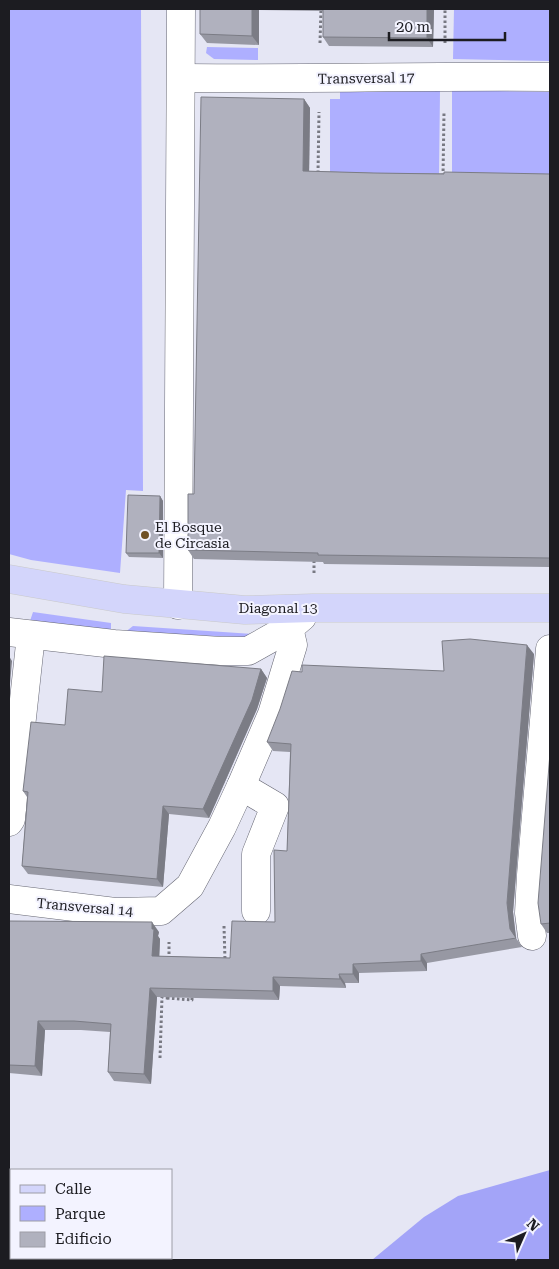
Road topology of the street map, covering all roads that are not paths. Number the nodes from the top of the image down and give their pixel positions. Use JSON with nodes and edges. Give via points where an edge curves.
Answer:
{"nodes":[{"id":1,"x":182,"y":9,"type":"edge"},
{"id":2,"x":550,"y":77,"type":"edge"},
{"id":3,"x":182,"y":78,"type":"junction"},
{"id":4,"x":9,"y":579,"type":"edge"},
{"id":5,"x":178,"y":604,"type":"junction"},
{"id":6,"x":313,"y":608,"type":"junction"},
{"id":7,"x":550,"y":608,"type":"edge"},
{"id":8,"x":289,"y":628,"type":"junction"},
{"id":9,"x":20,"y":634,"type":"edge"},
{"id":10,"x":550,"y":649,"type":"edge"},
{"id":11,"x":241,"y":786,"type":"junction"},
{"id":12,"x":9,"y":822,"type":"edge"},
{"id":13,"x":9,"y":899,"type":"edge"},
{"id":14,"x":256,"y":912,"type":"dead end"},
{"id":15,"x":532,"y":936,"type":"dead end"}],
"edges":[{"from":1,"to":3,"type":"street"},
{"from":2,"to":3,"type":"street","name":"Transversal 17"},
{"from":3,"to":5,"type":"street"},
{"from":4,"to":5,"type":"main road","name":"Diagonal 13"},
{"from":5,"to":6,"type":"main road","name":"Diagonal 13","via":[[245,610]]},
{"from":6,"to":7,"type":"main road","name":"Diagonal 13"},
{"from":6,"to":8,"type":"street"},
{"from":8,"to":9,"type":"street","via":[[248,651],[114,644]]},
{"from":8,"to":11,"type":"street","via":[[293,645],[272,714]]},
{"from":9,"to":12,"type":"street"},
{"from":10,"to":15,"type":"street","via":[[531,875],[529,913]]},
{"from":11,"to":13,"type":"street","name":"Transversal 14","via":[[190,886],[161,911],[115,912]]},
{"from":11,"to":14,"type":"street","via":[[275,806],[256,854]]}]}
